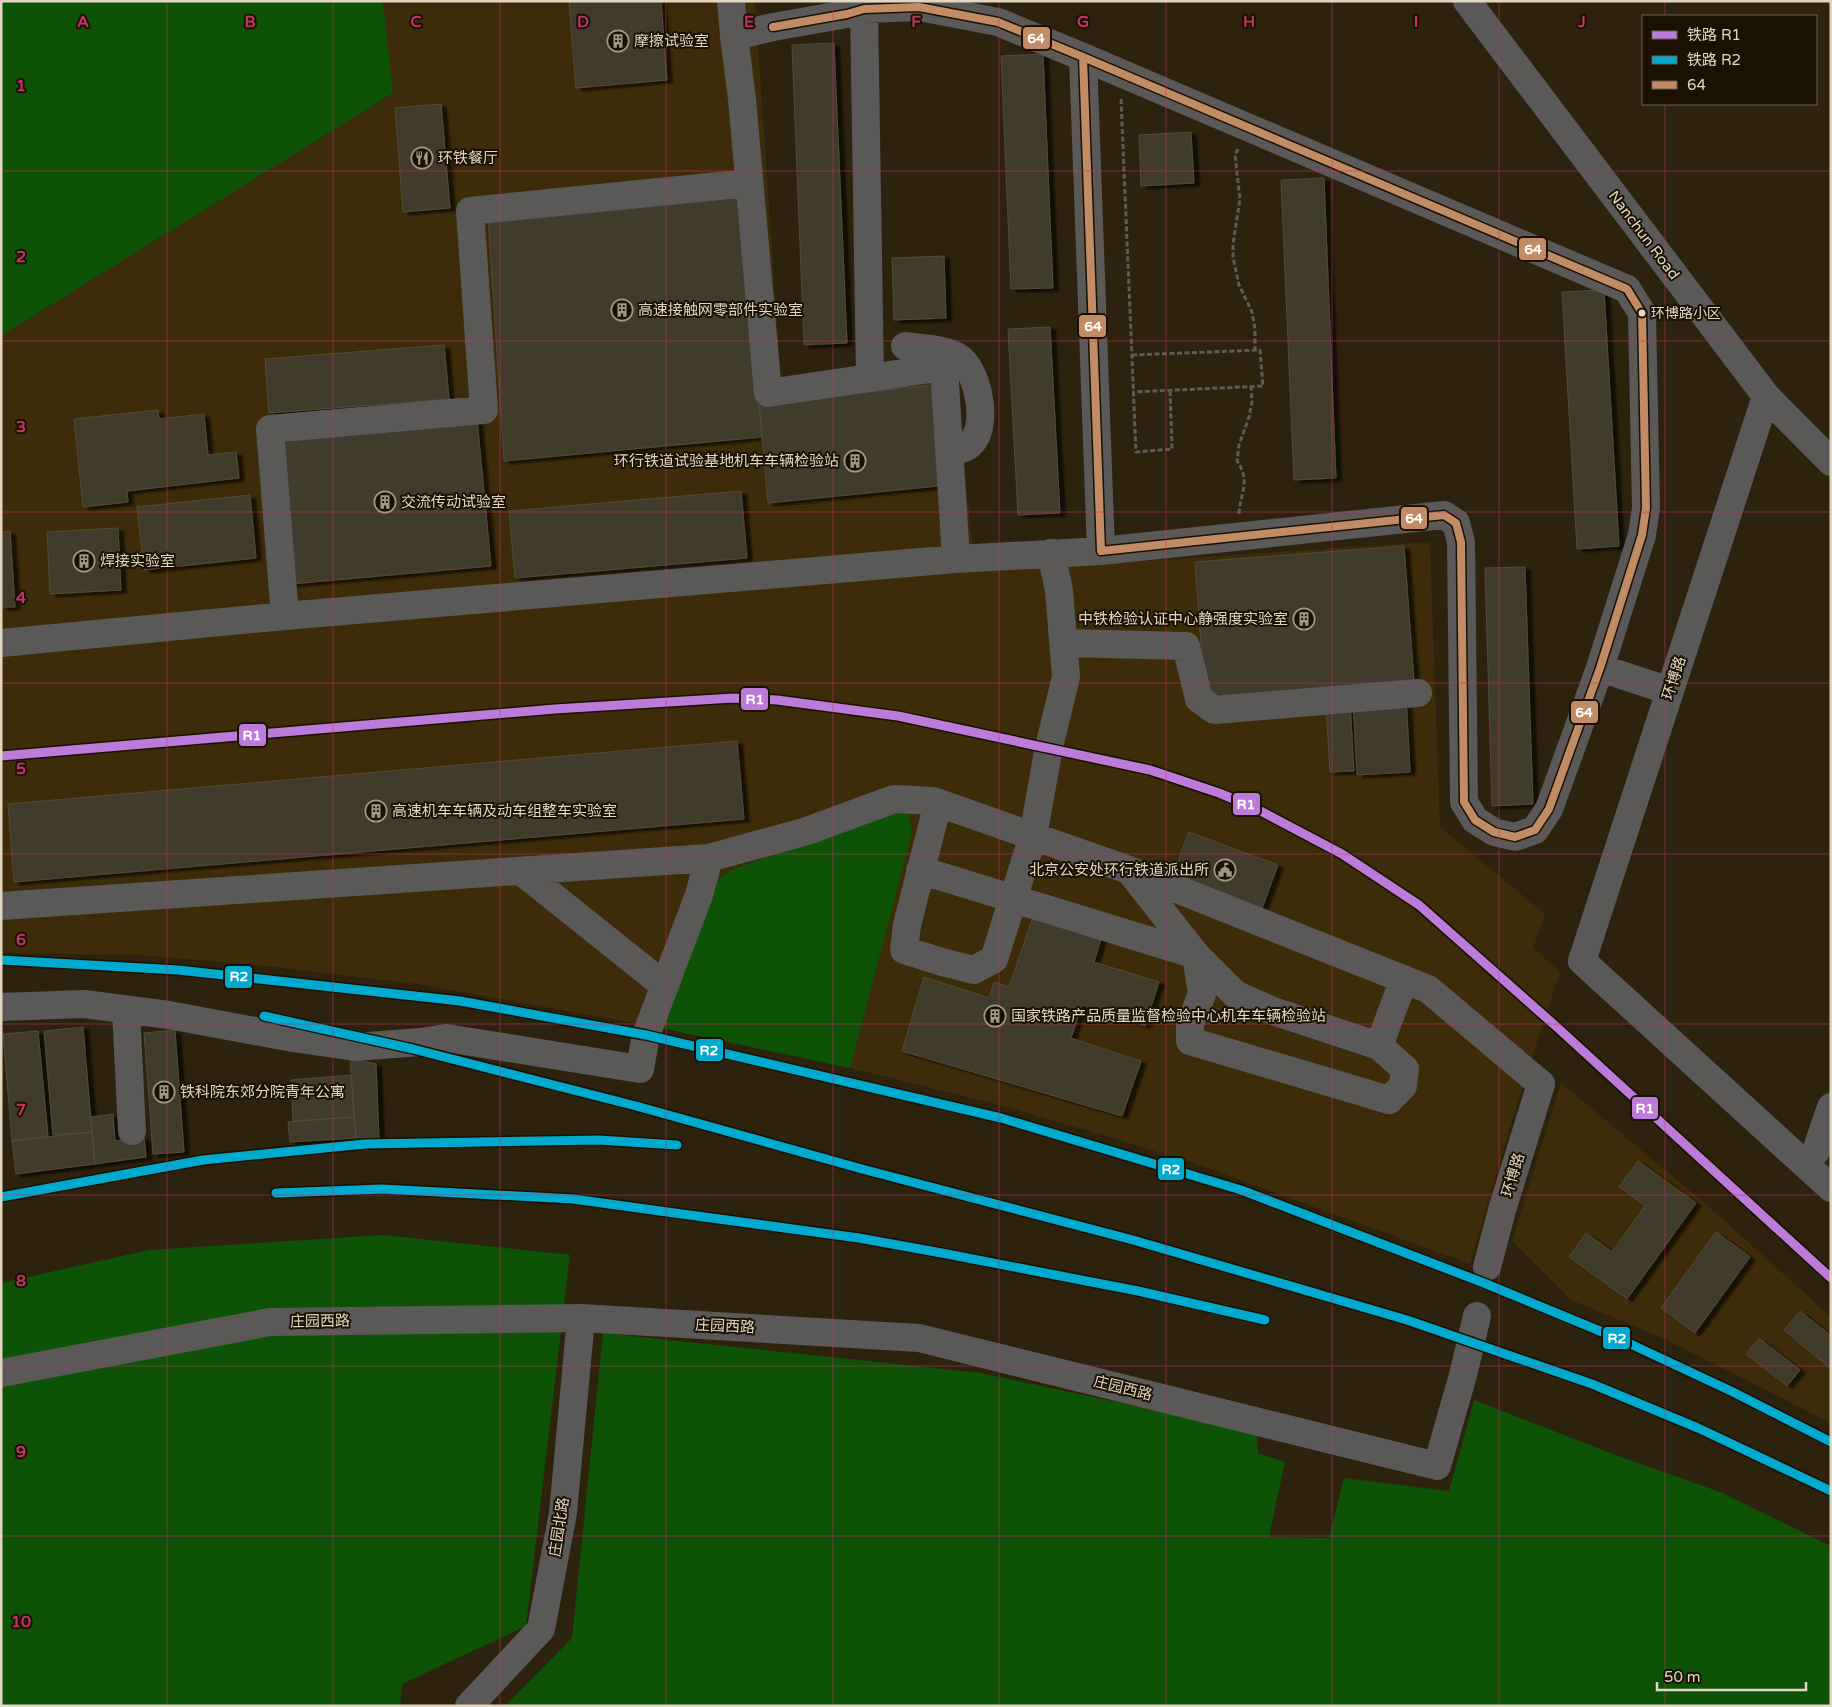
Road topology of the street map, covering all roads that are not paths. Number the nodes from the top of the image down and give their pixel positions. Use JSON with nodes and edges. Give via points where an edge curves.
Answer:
{"nodes":[{"id":1,"x":731,"y":1,"type":"edge"},
{"id":2,"x":1467,"y":1,"type":"edge"},
{"id":3,"x":864,"y":9,"type":"junction"},
{"id":4,"x":734,"y":36,"type":"junction"},
{"id":5,"x":1082,"y":57,"type":"junction"},
{"id":6,"x":749,"y":183,"type":"junction"},
{"id":7,"x":905,"y":346,"type":"dead end"},
{"id":8,"x":870,"y":378,"type":"junction"},
{"id":9,"x":1766,"y":396,"type":"junction"},
{"id":10,"x":949,"y":451,"type":"junction"},
{"id":11,"x":1831,"y":462,"type":"edge"},
{"id":12,"x":1101,"y":551,"type":"junction"},
{"id":13,"x":1051,"y":553,"type":"junction"},
{"id":14,"x":956,"y":559,"type":"junction"},
{"id":15,"x":285,"y":616,"type":"junction"},
{"id":16,"x":1,"y":643,"type":"edge"},
{"id":17,"x":1064,"y":643,"type":"junction"},
{"id":18,"x":1600,"y":668,"type":"junction"},
{"id":19,"x":1670,"y":691,"type":"junction"},
{"id":20,"x":1418,"y":693,"type":"dead end"},
{"id":21,"x":938,"y":803,"type":"junction"},
{"id":22,"x":1033,"y":836,"type":"junction"},
{"id":23,"x":709,"y":858,"type":"junction"},
{"id":24,"x":920,"y":870,"type":"junction"},
{"id":25,"x":1129,"y":870,"type":"junction"},
{"id":26,"x":521,"y":871,"type":"junction"},
{"id":27,"x":1013,"y":898,"type":"junction"},
{"id":28,"x":1,"y":906,"type":"edge"},
{"id":29,"x":1196,"y":955,"type":"junction"},
{"id":30,"x":1404,"y":979,"type":"junction"},
{"id":31,"x":665,"y":986,"type":"junction"},
{"id":32,"x":1,"y":1007,"type":"edge"},
{"id":33,"x":126,"y":1010,"type":"junction"},
{"id":34,"x":1379,"y":1046,"type":"junction"},
{"id":35,"x":1831,"y":1107,"type":"edge"},
{"id":36,"x":132,"y":1131,"type":"dead end"},
{"id":37,"x":1806,"y":1165,"type":"junction"},
{"id":38,"x":1831,"y":1188,"type":"edge"},
{"id":39,"x":1488,"y":1267,"type":"dead end"},
{"id":40,"x":1477,"y":1316,"type":"dead end"},
{"id":41,"x":580,"y":1318,"type":"junction"},
{"id":42,"x":1,"y":1373,"type":"edge"},
{"id":43,"x":469,"y":1706,"type":"edge"}],
"edges":[{"from":1,"to":4,"type":"street"},
{"from":2,"to":9,"type":"street","name":"Nanchun Road"},
{"from":3,"to":4,"type":"street"},
{"from":3,"to":5,"type":"street","via":[[919,7],[998,22]]},
{"from":3,"to":8,"type":"street"},
{"from":4,"to":6,"type":"street"},
{"from":5,"to":12,"type":"street"},
{"from":5,"to":18,"type":"street","via":[[1628,289],[1642,313],[1646,508],[1642,535]]},
{"from":6,"to":8,"type":"street","via":[[768,393]]},
{"from":6,"to":15,"type":"street","via":[[470,211],[484,410],[270,429]]},
{"from":7,"to":10,"type":"street","via":[[942,351],[960,358],[978,387],[980,424],[974,441],[963,450]]},
{"from":8,"to":10,"type":"street","via":[[944,367]]},
{"from":9,"to":11,"type":"street","name":"Nanchun Road"},
{"from":9,"to":19,"type":"street","name":"环博路"},
{"from":10,"to":14,"type":"street"},
{"from":12,"to":13,"type":"street"},
{"from":12,"to":18,"type":"street","via":[[1444,515],[1456,523],[1461,542],[1464,802],[1475,820],[1494,832],[1515,837],[1535,830],[1550,809]]},
{"from":13,"to":14,"type":"street"},
{"from":13,"to":17,"type":"street","via":[[1059,590]]},
{"from":14,"to":15,"type":"street"},
{"from":15,"to":16,"type":"street"},
{"from":17,"to":20,"type":"street","via":[[1186,646],[1199,699],[1214,710]]},
{"from":17,"to":22,"type":"street","via":[[1066,677]]},
{"from":18,"to":19,"type":"street"},
{"from":19,"to":37,"type":"street","name":"环博路","via":[[1582,960]]},
{"from":21,"to":22,"type":"street"},
{"from":21,"to":23,"type":"street","via":[[894,799],[807,831]]},
{"from":21,"to":24,"type":"street"},
{"from":22,"to":25,"type":"street"},
{"from":22,"to":27,"type":"street"},
{"from":23,"to":26,"type":"street"},
{"from":23,"to":31,"type":"street","via":[[699,895]]},
{"from":24,"to":27,"type":"street"},
{"from":24,"to":27,"type":"street","via":[[904,950],[942,962],[974,970],[994,959]]},
{"from":25,"to":29,"type":"street"},
{"from":25,"to":30,"type":"street"},
{"from":26,"to":28,"type":"street"},
{"from":26,"to":31,"type":"street"},
{"from":27,"to":29,"type":"street"},
{"from":29,"to":34,"type":"street","via":[[1236,994],[1273,1011]]},
{"from":29,"to":34,"type":"street","via":[[1202,994],[1190,1024],[1190,1041],[1388,1100],[1403,1086],[1405,1068]]},
{"from":30,"to":34,"type":"street"},
{"from":30,"to":39,"type":"street","name":"环博路","via":[[1428,989],[1541,1084]]},
{"from":31,"to":33,"type":"street","via":[[646,1035],[640,1069],[446,1038],[355,1047]]},
{"from":32,"to":33,"type":"street","via":[[84,1004]]},
{"from":33,"to":36,"type":"street"},
{"from":35,"to":37,"type":"street","via":[[1816,1151]]},
{"from":37,"to":38,"type":"street"},
{"from":40,"to":41,"type":"street","name":"庄园西路","via":[[1437,1466],[918,1338]]},
{"from":41,"to":42,"type":"street","name":"庄园西路","via":[[270,1322]]},
{"from":41,"to":43,"type":"street","name":"庄园北路","via":[[563,1513],[541,1629]]}]}
